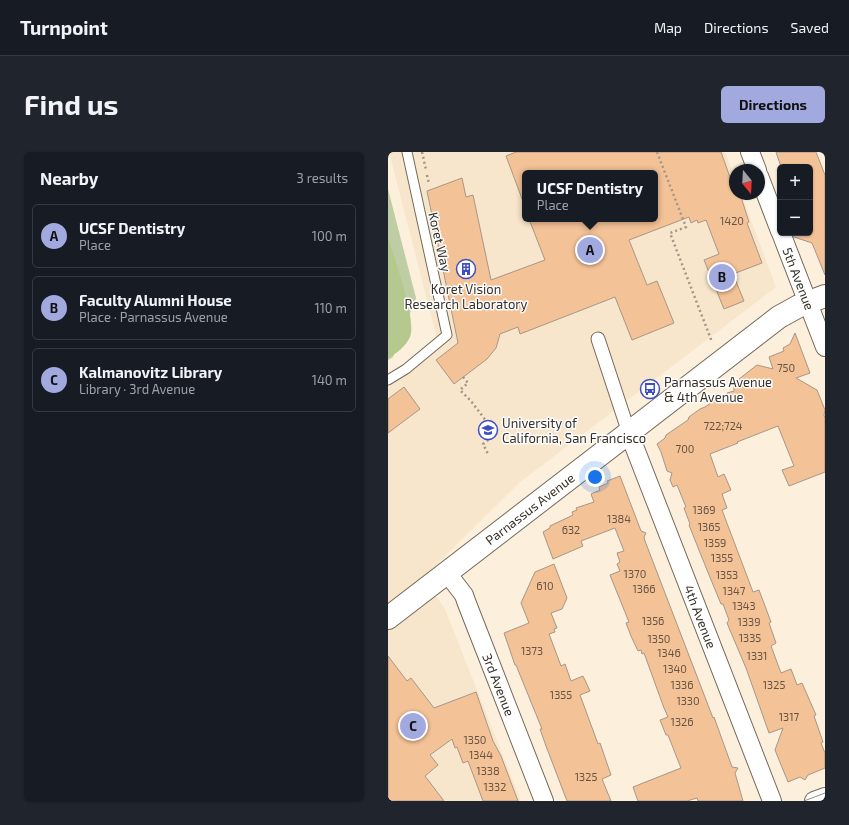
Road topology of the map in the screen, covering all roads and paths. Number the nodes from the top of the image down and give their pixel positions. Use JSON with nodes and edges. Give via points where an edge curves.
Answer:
{"nodes":[{"id":1,"x":406,"y":152,"type":"edge"},
{"id":2,"x":422,"y":152,"type":"edge"},
{"id":3,"x":657,"y":152,"type":"edge"},
{"id":4,"x":750,"y":152,"type":"edge"},
{"id":5,"x":755,"y":164,"type":"edge"},
{"id":6,"x":426,"y":170,"type":"dead end"},
{"id":7,"x":427,"y":175,"type":"dead end"},
{"id":8,"x":429,"y":184,"type":"dead end"},
{"id":9,"x":765,"y":192,"type":"edge"},
{"id":10,"x":777,"y":224,"type":"edge"},
{"id":11,"x":782,"y":236,"type":"edge"},
{"id":12,"x":816,"y":299,"type":"edge"},
{"id":13,"x":598,"y":340,"type":"dead end"},
{"id":14,"x":712,"y":342,"type":"dead end"},
{"id":15,"x":825,"y":347,"type":"edge"},
{"id":16,"x":463,"y":377,"type":"dead end"},
{"id":17,"x":388,"y":380,"type":"edge"},
{"id":18,"x":629,"y":433,"type":"junction"},
{"id":19,"x":488,"y":454,"type":"dead end"},
{"id":20,"x":447,"y":573,"type":"junction"},
{"id":21,"x":388,"y":618,"type":"edge"},
{"id":22,"x":825,"y":797,"type":"edge"},
{"id":23,"x":544,"y":801,"type":"edge"},
{"id":24,"x":772,"y":801,"type":"edge"},
{"id":25,"x":814,"y":801,"type":"edge"}],
"edges":[{"from":1,"to":17,"type":"lane","name":"Koret Way","via":[[447,335],[406,369]]},
{"from":2,"to":6,"type":"path"},
{"from":3,"to":14,"type":"path","via":[[686,227],[670,233]]},
{"from":4,"to":5,"type":"street"},
{"from":7,"to":8,"type":"path"},
{"from":9,"to":10,"type":"street","name":"5th Avenue"},
{"from":11,"to":12,"type":"street","name":"5th Avenue"},
{"from":12,"to":15,"type":"street","name":"5th Avenue"},
{"from":12,"to":18,"type":"street","name":"Parnassus Avenue","via":[[780,317]]},
{"from":13,"to":18,"type":"street"},
{"from":16,"to":19,"type":"path","via":[[468,383],[460,390],[496,434],[483,444]]},
{"from":18,"to":20,"type":"street","name":"Parnassus Avenue"},
{"from":18,"to":24,"type":"street","name":"4th Avenue"},
{"from":20,"to":21,"type":"street","name":"Parnassus Avenue"},
{"from":20,"to":23,"type":"street","name":"3rd Avenue","via":[[464,595]]},
{"from":22,"to":25,"type":"street"}]}
